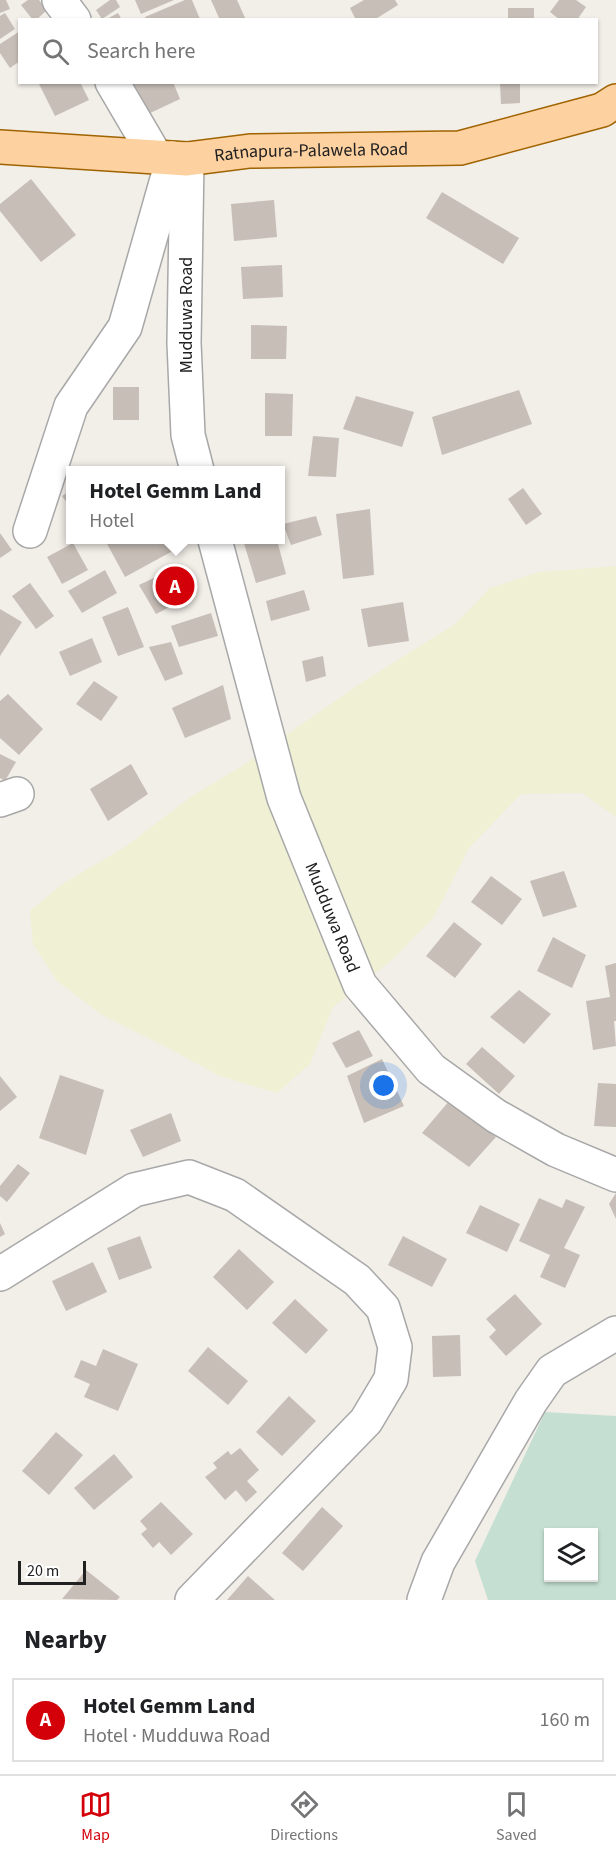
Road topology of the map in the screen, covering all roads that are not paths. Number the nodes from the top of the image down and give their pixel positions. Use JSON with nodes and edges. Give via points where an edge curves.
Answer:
{"nodes":[{"id":1,"x":59,"y":0,"type":"edge"},
{"id":2,"x":72,"y":18,"type":"edge"},
{"id":3,"x":114,"y":84,"type":"edge"},
{"id":4,"x":616,"y":100,"type":"edge"},
{"id":5,"x":0,"y":147,"type":"edge"},
{"id":6,"x":172,"y":158,"type":"junction"},
{"id":7,"x":196,"y":466,"type":"edge"},
{"id":8,"x":30,"y":531,"type":"dead end"},
{"id":9,"x":216,"y":544,"type":"edge"},
{"id":10,"x":616,"y":1175,"type":"edge"},
{"id":11,"x":0,"y":1274,"type":"edge"},
{"id":12,"x":616,"y":1333,"type":"edge"},
{"id":13,"x":192,"y":1600,"type":"edge"},
{"id":14,"x":424,"y":1600,"type":"edge"}],
"edges":[{"from":1,"to":2,"type":"street"},
{"from":3,"to":6,"type":"street"},
{"from":4,"to":6,"type":"main road","name":"Ratnapura-Palawela Road","via":[[602,110],[460,148],[250,152]]},
{"from":5,"to":6,"type":"main road","name":"Ratnapura-Palawela Road"},
{"from":6,"to":7,"type":"street","name":"Mudduwa Road","via":[[188,435]]},
{"from":6,"to":8,"type":"street","via":[[125,327],[71,406]]},
{"from":9,"to":10,"type":"street","name":"Mudduwa Road","via":[[284,798],[360,985],[431,1069],[496,1116],[556,1150]]},
{"from":11,"to":13,"type":"street","via":[[134,1190],[189,1178],[235,1195],[357,1280],[383,1308],[395,1347],[391,1379],[366,1421]]},
{"from":12,"to":14,"type":"street","via":[[552,1371],[438,1562]]}]}
